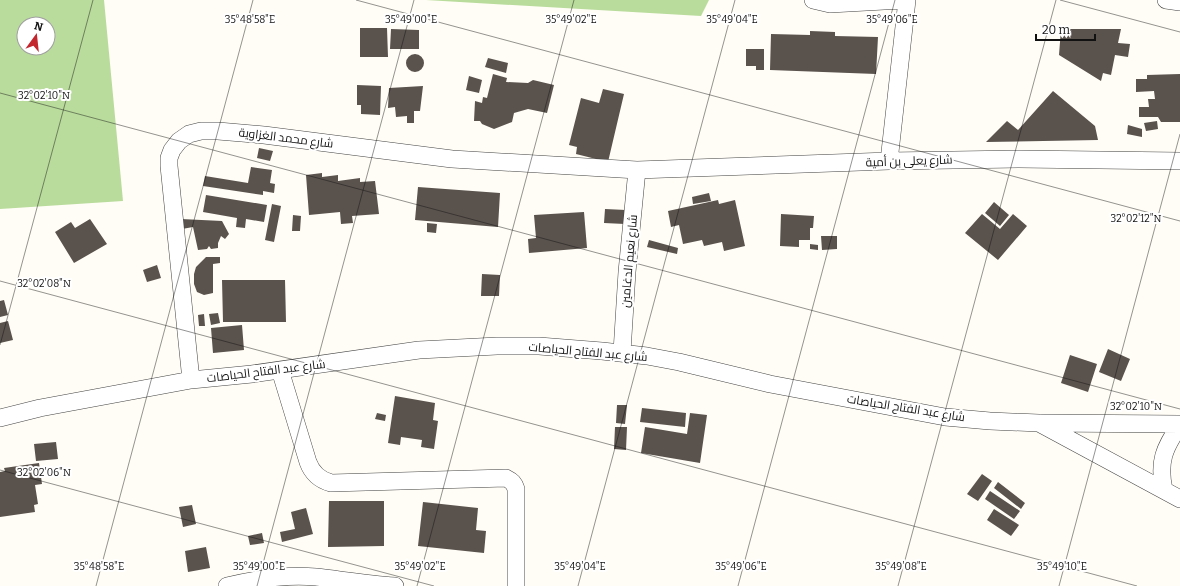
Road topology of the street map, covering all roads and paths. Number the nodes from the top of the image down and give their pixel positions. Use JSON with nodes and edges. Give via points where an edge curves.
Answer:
{"nodes":[{"id":1,"x":813,"y":0,"type":"edge"},
{"id":2,"x":902,"y":0,"type":"edge"},
{"id":3,"x":906,"y":0,"type":"edge"},
{"id":4,"x":1166,"y":0,"type":"edge"},
{"id":5,"x":1180,"y":2,"type":"edge"},
{"id":6,"x":1180,"y":161,"type":"edge"},
{"id":7,"x":889,"y":162,"type":"junction"},
{"id":8,"x":638,"y":170,"type":"junction"},
{"id":9,"x":622,"y":352,"type":"junction"},
{"id":10,"x":280,"y":370,"type":"junction"},
{"id":11,"x":191,"y":380,"type":"junction"},
{"id":12,"x":0,"y":418,"type":"edge"},
{"id":13,"x":1039,"y":423,"type":"junction"},
{"id":14,"x":1180,"y":424,"type":"edge"},
{"id":15,"x":1164,"y":490,"type":"junction"},
{"id":16,"x":1180,"y":499,"type":"edge"},
{"id":17,"x":315,"y":582,"type":"edge"},
{"id":18,"x":228,"y":586,"type":"edge"},
{"id":19,"x":395,"y":586,"type":"edge"},
{"id":20,"x":516,"y":586,"type":"edge"}],
"edges":[{"from":1,"to":2,"type":"street","via":[[830,4]]},
{"from":3,"to":7,"type":"street"},
{"from":4,"to":5,"type":"street"},
{"from":6,"to":7,"type":"street","name":"شارع يعلى بن أمية","via":[[1019,158]]},
{"from":7,"to":8,"type":"street","name":"شارع يعلى بن أمية"},
{"from":8,"to":9,"type":"street","name":"شارع نعيم الدغامين","via":[[627,272]]},
{"from":8,"to":11,"type":"street","name":"شارع محمد الغزاوية","via":[[452,159],[218,131],[189,134],[172,150],[169,166]]},
{"from":9,"to":10,"type":"street","name":"شارع عبد الفتاح الحياصات","via":[[539,346],[419,350]]},
{"from":9,"to":13,"type":"street","name":"شارع عبد الفتاح الحياصات","via":[[679,362],[770,384],[944,417]]},
{"from":10,"to":11,"type":"street","name":"شارع عبد الفتاح الحياصات"},
{"from":10,"to":20,"type":"street","via":[[308,462],[323,481],[331,483],[506,478],[511,480],[516,489]]},
{"from":11,"to":12,"type":"street","name":"شارع عبد الفتاح الحياصات","via":[[40,408]]},
{"from":13,"to":14,"type":"street"},
{"from":13,"to":15,"type":"street","name":"شارع عبد الفتاح الحياصات"},
{"from":14,"to":15,"type":"street","via":[[1165,449],[1161,462]]},
{"from":15,"to":16,"type":"street","name":"شارع عبد الفتاح الحياصات"},
{"from":17,"to":18,"type":"street","via":[[266,578]]},
{"from":17,"to":19,"type":"street"}]}
